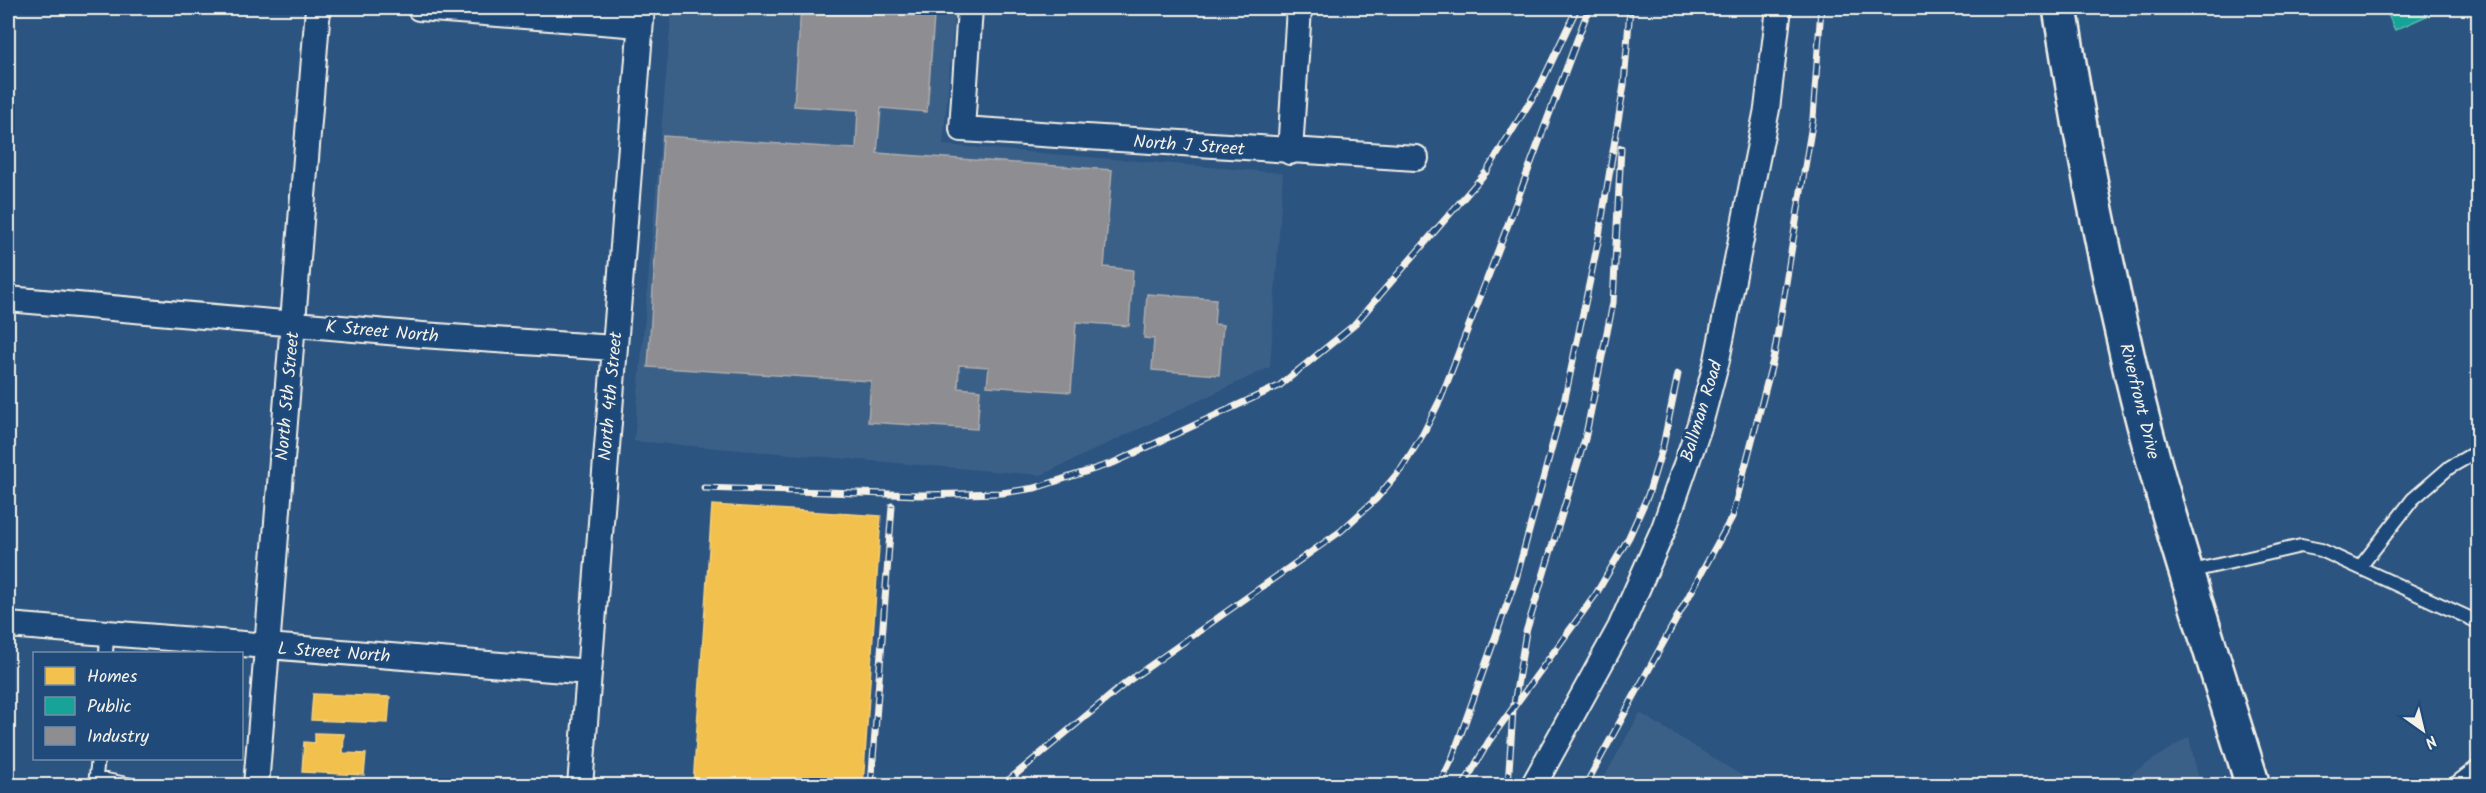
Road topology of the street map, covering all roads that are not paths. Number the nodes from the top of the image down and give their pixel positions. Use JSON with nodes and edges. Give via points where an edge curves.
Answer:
{"nodes":[{"id":1,"x":318,"y":8,"type":"edge"},
{"id":2,"x":419,"y":8,"type":"edge"},
{"id":3,"x":970,"y":8,"type":"edge"},
{"id":4,"x":1299,"y":8,"type":"edge"},
{"id":5,"x":1779,"y":8,"type":"edge"},
{"id":6,"x":2060,"y":8,"type":"edge"},
{"id":7,"x":641,"y":16,"type":"edge"},
{"id":8,"x":1290,"y":152,"type":"junction"},
{"id":9,"x":1416,"y":158,"type":"dead end"},
{"id":10,"x":8,"y":299,"type":"edge"},
{"id":11,"x":293,"y":324,"type":"junction"},
{"id":12,"x":614,"y":348,"type":"junction"},
{"id":13,"x":2478,"y":451,"type":"edge"},
{"id":14,"x":2360,"y":567,"type":"junction"},
{"id":15,"x":2187,"y":572,"type":"junction"},
{"id":16,"x":2478,"y":622,"type":"edge"},
{"id":17,"x":8,"y":625,"type":"edge"},
{"id":18,"x":107,"y":643,"type":"edge"},
{"id":19,"x":267,"y":647,"type":"junction"},
{"id":20,"x":589,"y":672,"type":"junction"},
{"id":21,"x":98,"y":760,"type":"edge"},
{"id":22,"x":2478,"y":766,"type":"edge"},
{"id":23,"x":95,"y":782,"type":"edge"},
{"id":24,"x":137,"y":786,"type":"edge"},
{"id":25,"x":256,"y":786,"type":"edge"},
{"id":26,"x":580,"y":786,"type":"edge"},
{"id":27,"x":1533,"y":786,"type":"edge"},
{"id":28,"x":2253,"y":786,"type":"edge"},
{"id":29,"x":2452,"y":786,"type":"edge"}],
"edges":[{"from":1,"to":11,"type":"street","name":"North 5th Street"},
{"from":2,"to":7,"type":"street"},
{"from":3,"to":8,"type":"street","name":"North J Street","via":[[962,129]]},
{"from":4,"to":8,"type":"street"},
{"from":5,"to":27,"type":"street","name":"Ballman Road","via":[[1767,109],[1717,360],[1700,424],[1664,528],[1620,628]]},
{"from":6,"to":15,"type":"street","name":"Riverfront Drive","via":[[2075,103],[2132,373]]},
{"from":7,"to":12,"type":"street","name":"North 4th Street"},
{"from":8,"to":9,"type":"street","name":"North J Street"},
{"from":10,"to":11,"type":"street","name":"K Street North"},
{"from":11,"to":12,"type":"street","name":"K Street North"},
{"from":11,"to":19,"type":"street","name":"North 5th Street"},
{"from":12,"to":20,"type":"street","name":"North 4th Street"},
{"from":13,"to":14,"type":"lane","via":[[2450,467],[2413,499]]},
{"from":14,"to":15,"type":"lane","via":[[2301,546]]},
{"from":14,"to":16,"type":"lane"},
{"from":15,"to":28,"type":"street","name":"Riverfront Drive"},
{"from":17,"to":18,"type":"street","name":"L Street North"},
{"from":18,"to":19,"type":"street","name":"L Street North"},
{"from":19,"to":20,"type":"street","name":"L Street North"},
{"from":19,"to":25,"type":"street","name":"North 5th Street"},
{"from":20,"to":26,"type":"street","name":"North 4th Street"},
{"from":21,"to":23,"type":"lane"},
{"from":22,"to":29,"type":"lane"},
{"from":23,"to":24,"type":"lane"}]}
